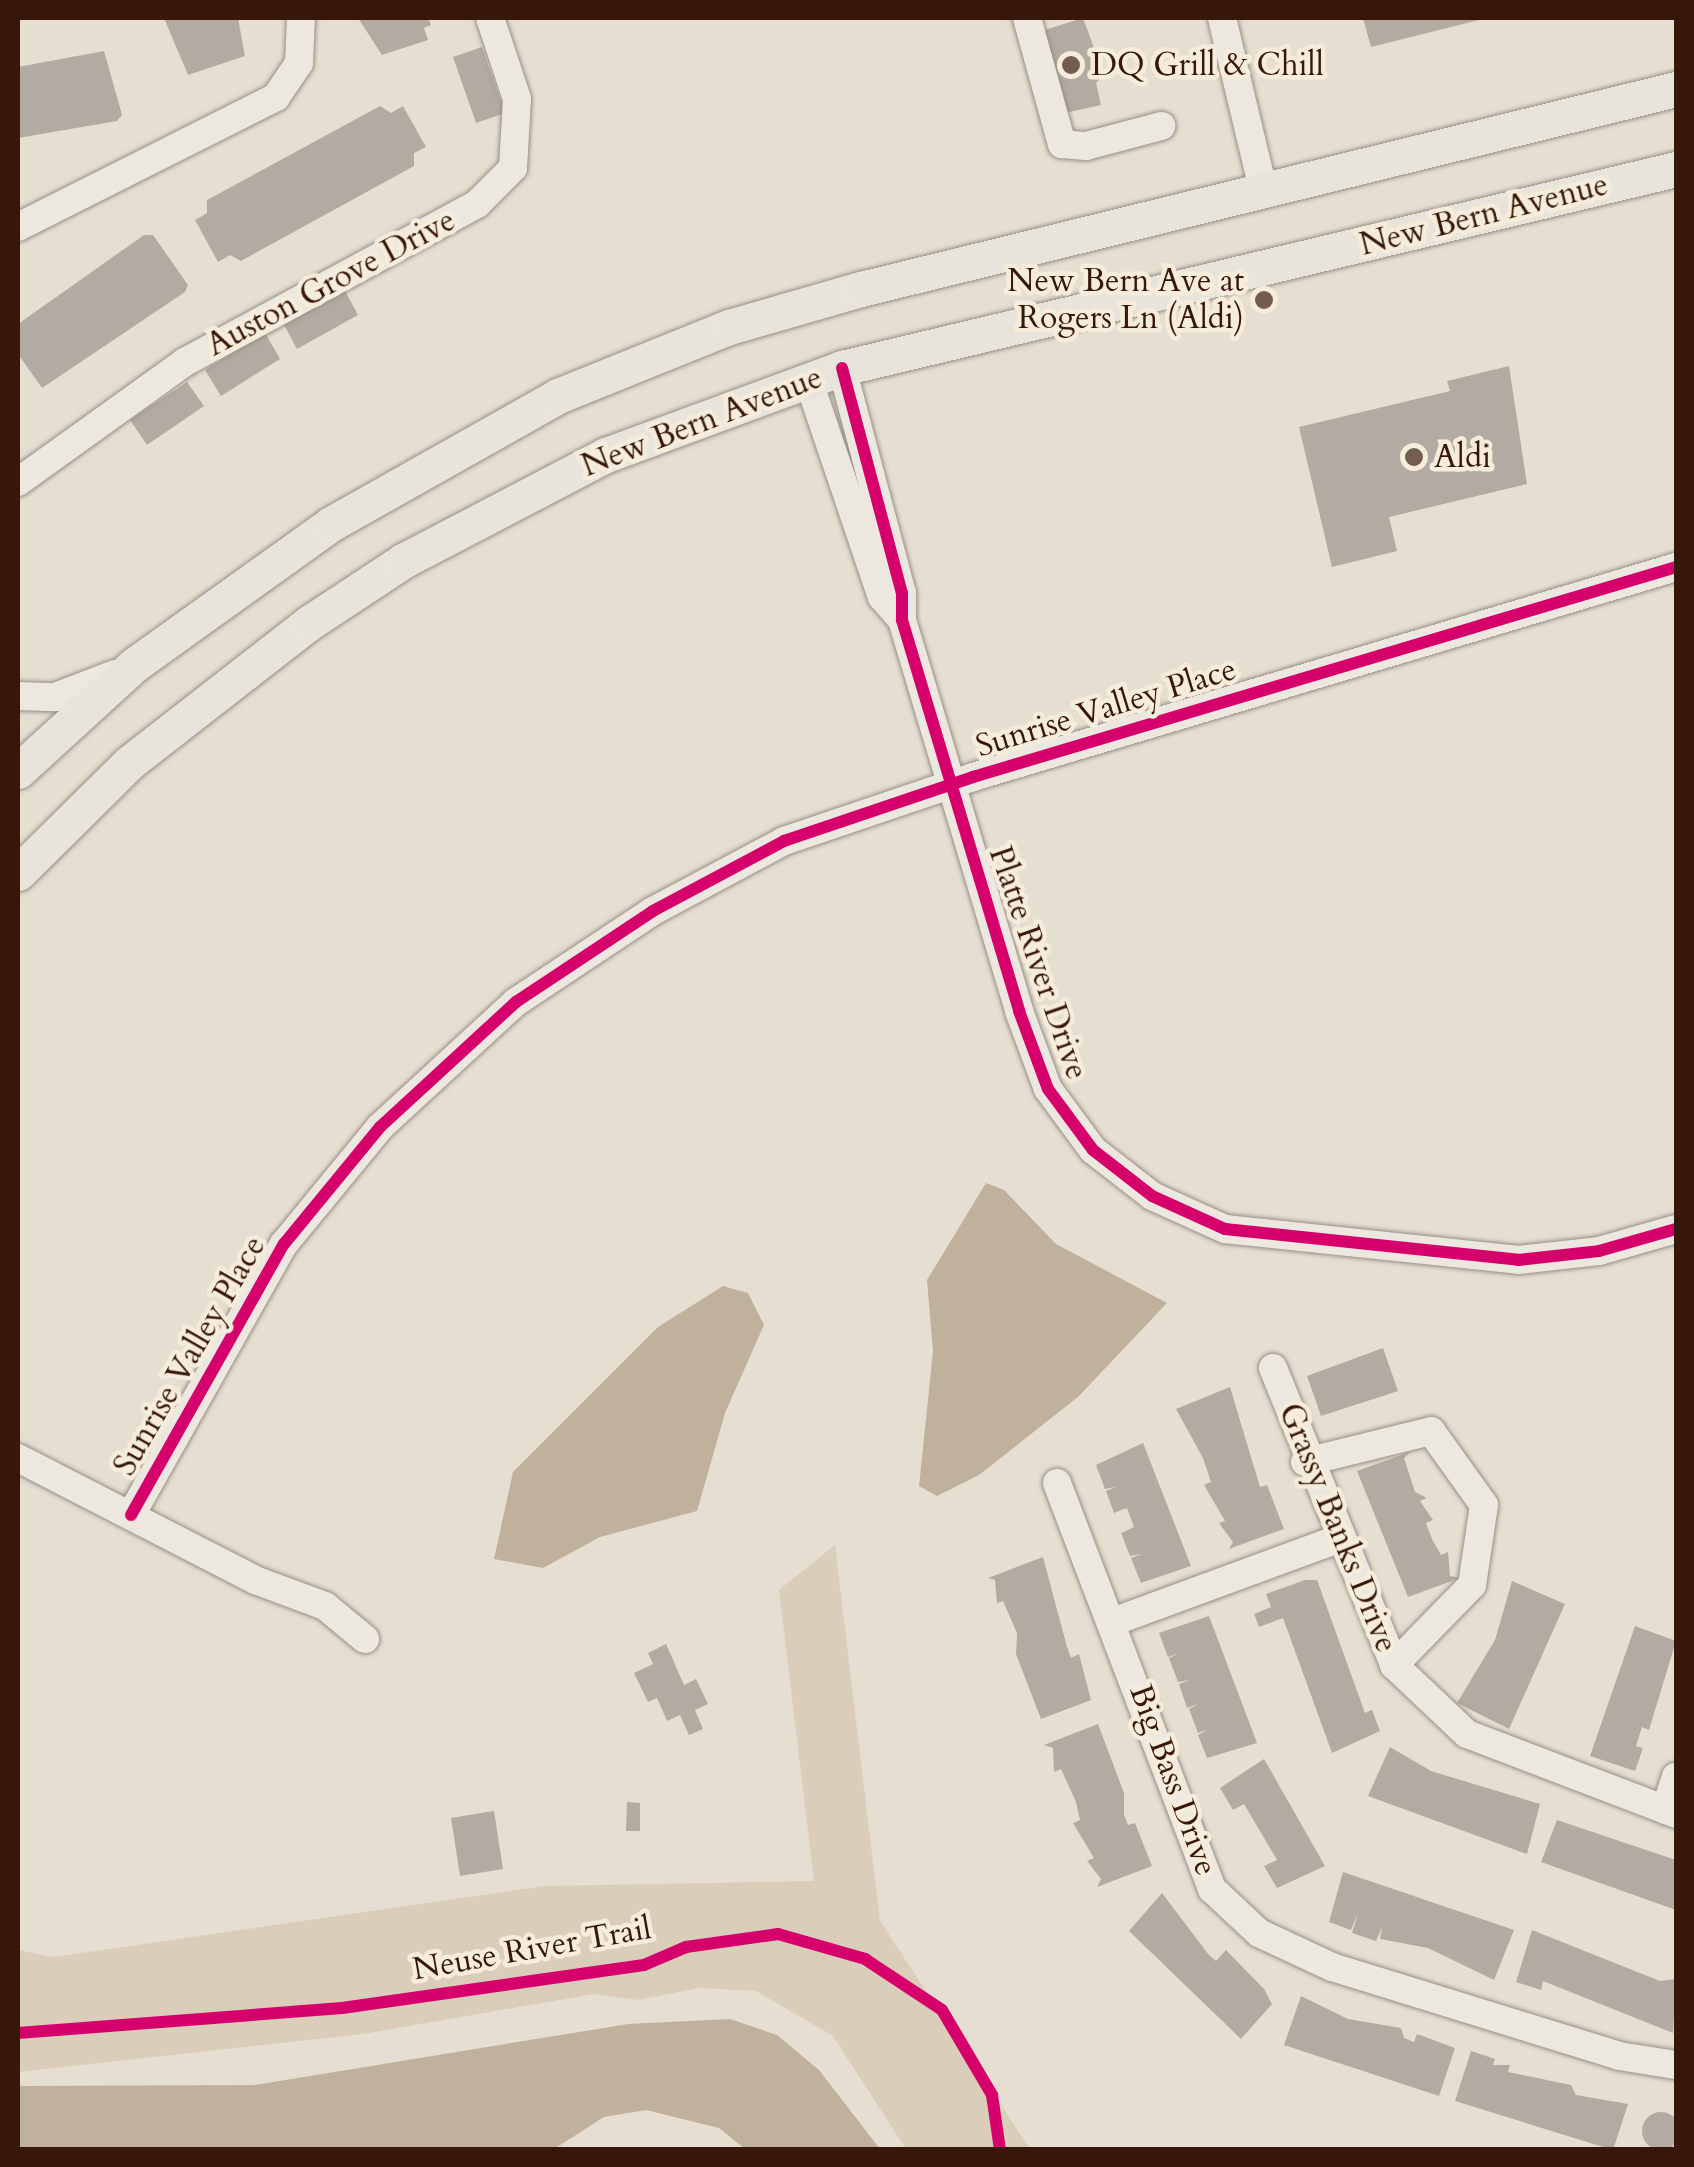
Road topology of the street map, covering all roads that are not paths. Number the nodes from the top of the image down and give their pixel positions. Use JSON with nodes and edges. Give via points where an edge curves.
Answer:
{"nodes":[{"id":1,"x":300,"y":18,"type":"edge"},
{"id":2,"x":490,"y":18,"type":"edge"},
{"id":3,"x":1027,"y":18,"type":"edge"},
{"id":4,"x":1222,"y":18,"type":"edge"},
{"id":5,"x":1676,"y":89,"type":"edge"},
{"id":6,"x":1161,"y":126,"type":"dead end"},
{"id":7,"x":1676,"y":169,"type":"edge"},
{"id":8,"x":1263,"y":190,"type":"junction"},
{"id":9,"x":18,"y":227,"type":"edge"},
{"id":10,"x":825,"y":374,"type":"junction"},
{"id":11,"x":18,"y":482,"type":"edge"},
{"id":12,"x":1676,"y":567,"type":"edge"},
{"id":13,"x":134,"y":665,"type":"junction"},
{"id":14,"x":18,"y":696,"type":"edge"},
{"id":15,"x":18,"y":771,"type":"edge"},
{"id":16,"x":949,"y":785,"type":"junction"},
{"id":17,"x":18,"y":874,"type":"edge"},
{"id":18,"x":1676,"y":1229,"type":"edge"},
{"id":19,"x":1274,"y":1368,"type":"dead end"},
{"id":20,"x":18,"y":1458,"type":"edge"},
{"id":21,"x":1306,"y":1462,"type":"junction"},
{"id":22,"x":1056,"y":1483,"type":"dead end"},
{"id":23,"x":131,"y":1515,"type":"junction"},
{"id":24,"x":1340,"y":1538,"type":"junction"},
{"id":25,"x":1115,"y":1621,"type":"junction"},
{"id":26,"x":365,"y":1639,"type":"dead end"},
{"id":27,"x":1394,"y":1665,"type":"junction"},
{"id":28,"x":1676,"y":1777,"type":"edge"},
{"id":29,"x":1671,"y":1812,"type":"edge"},
{"id":30,"x":1676,"y":2065,"type":"edge"}],
"edges":[{"from":1,"to":9,"type":"street","via":[[300,63],[276,97]]},
{"from":2,"to":11,"type":"street","name":"Auston Grove Drive","via":[[518,99],[513,168],[477,204],[185,362]]},
{"from":3,"to":6,"type":"street","via":[[1062,144],[1086,146]]},
{"from":4,"to":8,"type":"street"},
{"from":5,"to":8,"type":"main road"},
{"from":7,"to":10,"type":"main road","name":"New Bern Avenue"},
{"from":8,"to":13,"type":"main road","via":[[729,327],[558,396],[347,514]]},
{"from":10,"to":16,"type":"street","name":"Platte River Drive","via":[[882,598],[902,620]]},
{"from":10,"to":17,"type":"main road","name":"New Bern Avenue","via":[[606,455],[403,561],[130,764]]},
{"from":12,"to":16,"type":"street","name":"Sunrise Valley Place"},
{"from":13,"to":14,"type":"street","via":[[54,697]]},
{"from":13,"to":15,"type":"main road"},
{"from":16,"to":18,"type":"street","name":"Platte River Drive","via":[[1048,1090],[1094,1150],[1152,1196],[1224,1229],[1518,1260],[1599,1252]]},
{"from":16,"to":23,"type":"street","name":"Sunrise Valley Place","via":[[784,842],[653,911],[516,1002],[380,1127],[284,1244]]},
{"from":19,"to":21,"type":"street","name":"Grassy Banks Drive"},
{"from":20,"to":23,"type":"street"},
{"from":21,"to":24,"type":"street","name":"Grassy Banks Drive"},
{"from":21,"to":27,"type":"street","via":[[1432,1431],[1484,1505],[1472,1585]]},
{"from":22,"to":25,"type":"street","name":"Big Bass Drive"},
{"from":23,"to":26,"type":"street","via":[[255,1580],[326,1606]]},
{"from":24,"to":25,"type":"street"},
{"from":24,"to":27,"type":"street","name":"Grassy Banks Drive"},
{"from":25,"to":30,"type":"street","name":"Big Bass Drive","via":[[1212,1889],[1259,1933],[1332,1967],[1619,2056]]},
{"from":27,"to":29,"type":"street","name":"Grassy Banks Drive","via":[[1467,1734]]},
{"from":28,"to":29,"type":"street"}]}
